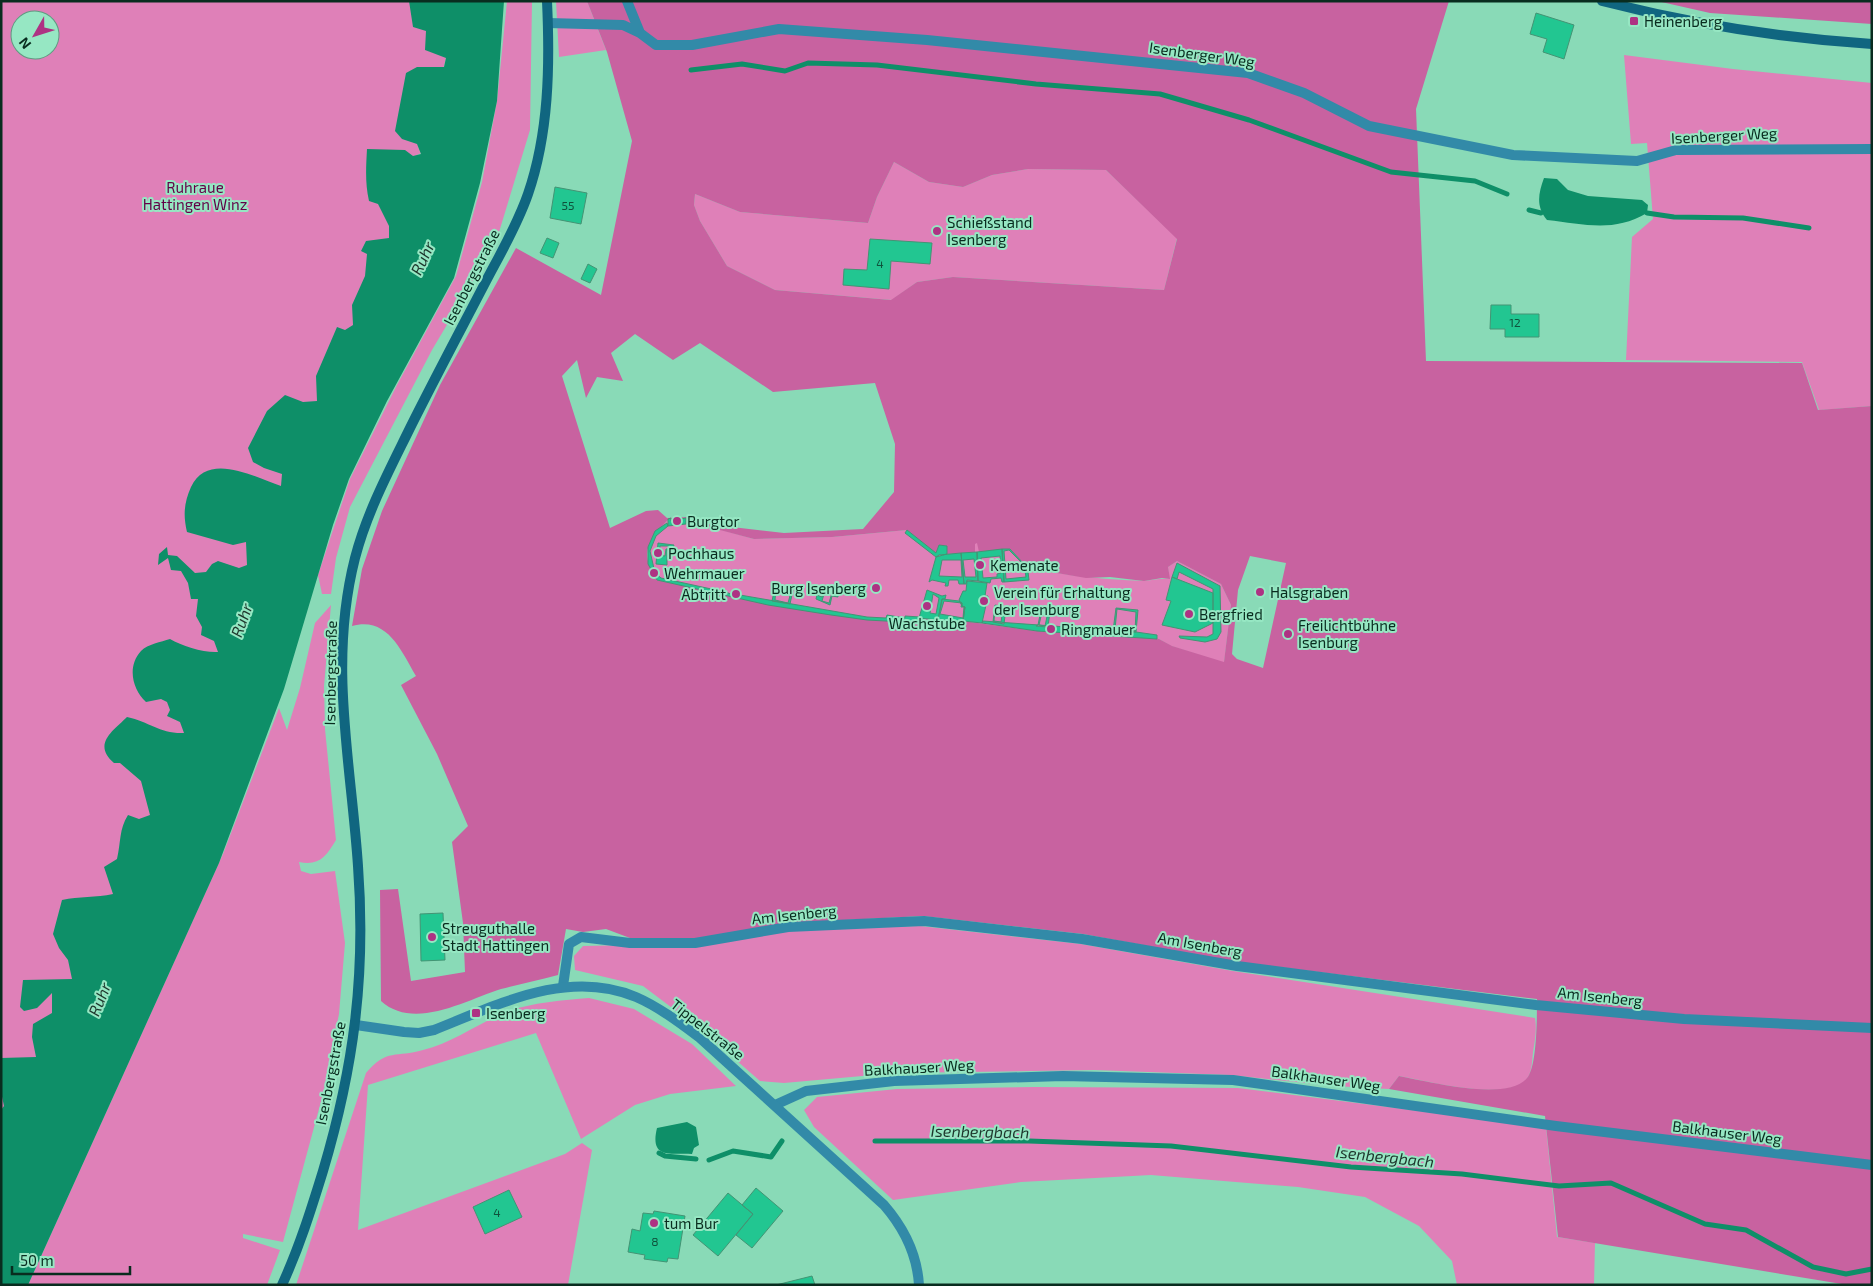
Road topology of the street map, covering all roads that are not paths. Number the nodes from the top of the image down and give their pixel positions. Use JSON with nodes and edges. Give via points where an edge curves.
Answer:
{"nodes":[{"id":1,"x":547,"y":1,"type":"edge"},
{"id":2,"x":627,"y":1,"type":"edge"},
{"id":3,"x":1602,"y":1,"type":"edge"},
{"id":4,"x":548,"y":23,"type":"junction"},
{"id":5,"x":640,"y":33,"type":"junction"},
{"id":6,"x":1872,"y":44,"type":"edge"},
{"id":7,"x":1872,"y":148,"type":"edge"},
{"id":8,"x":563,"y":986,"type":"junction"},
{"id":9,"x":356,"y":1025,"type":"junction"},
{"id":10,"x":1872,"y":1028,"type":"edge"},
{"id":11,"x":775,"y":1105,"type":"junction"},
{"id":12,"x":1872,"y":1165,"type":"edge"},
{"id":13,"x":282,"y":1285,"type":"edge"},
{"id":14,"x":919,"y":1285,"type":"edge"}],
"edges":[{"from":1,"to":4,"type":"main road","name":"Isenbergstraße"},
{"from":2,"to":5,"type":"street"},
{"from":3,"to":6,"type":"main road","via":[[1713,26]]},
{"from":4,"to":5,"type":"street","name":"Isenberger Weg","via":[[623,25]]},
{"from":4,"to":9,"type":"main road","name":"Isenbergstraße","via":[[543,134],[528,193],[501,253],[369,512],[351,579],[343,644],[342,696],[360,903]]},
{"from":5,"to":7,"type":"street","name":"Isenberger Weg","via":[[656,45],[692,45],[779,29],[927,40],[1248,73],[1304,93],[1369,126],[1513,155],[1637,161],[1676,150]]},
{"from":8,"to":9,"type":"street","name":"Tippelstraße","via":[[531,993],[419,1033]]},
{"from":8,"to":10,"type":"street","name":"Am Isenberg","via":[[568,944],[581,937],[630,943],[686,943],[788,927],[924,920],[1082,939],[1256,968],[1536,1005],[1684,1019]]},
{"from":8,"to":11,"type":"street","name":"Tippelstraße","via":[[597,986],[616,990],[669,1014]]},
{"from":9,"to":13,"type":"main road","name":"Isenbergstraße","via":[[341,1110],[310,1214]]},
{"from":11,"to":12,"type":"street","name":"Balkhauser Weg","via":[[806,1091],[894,1081],[1062,1076],[1233,1080],[1556,1126]]},
{"from":11,"to":14,"type":"street","name":"Tippelstraße","via":[[851,1173],[897,1220],[914,1254]]}]}
